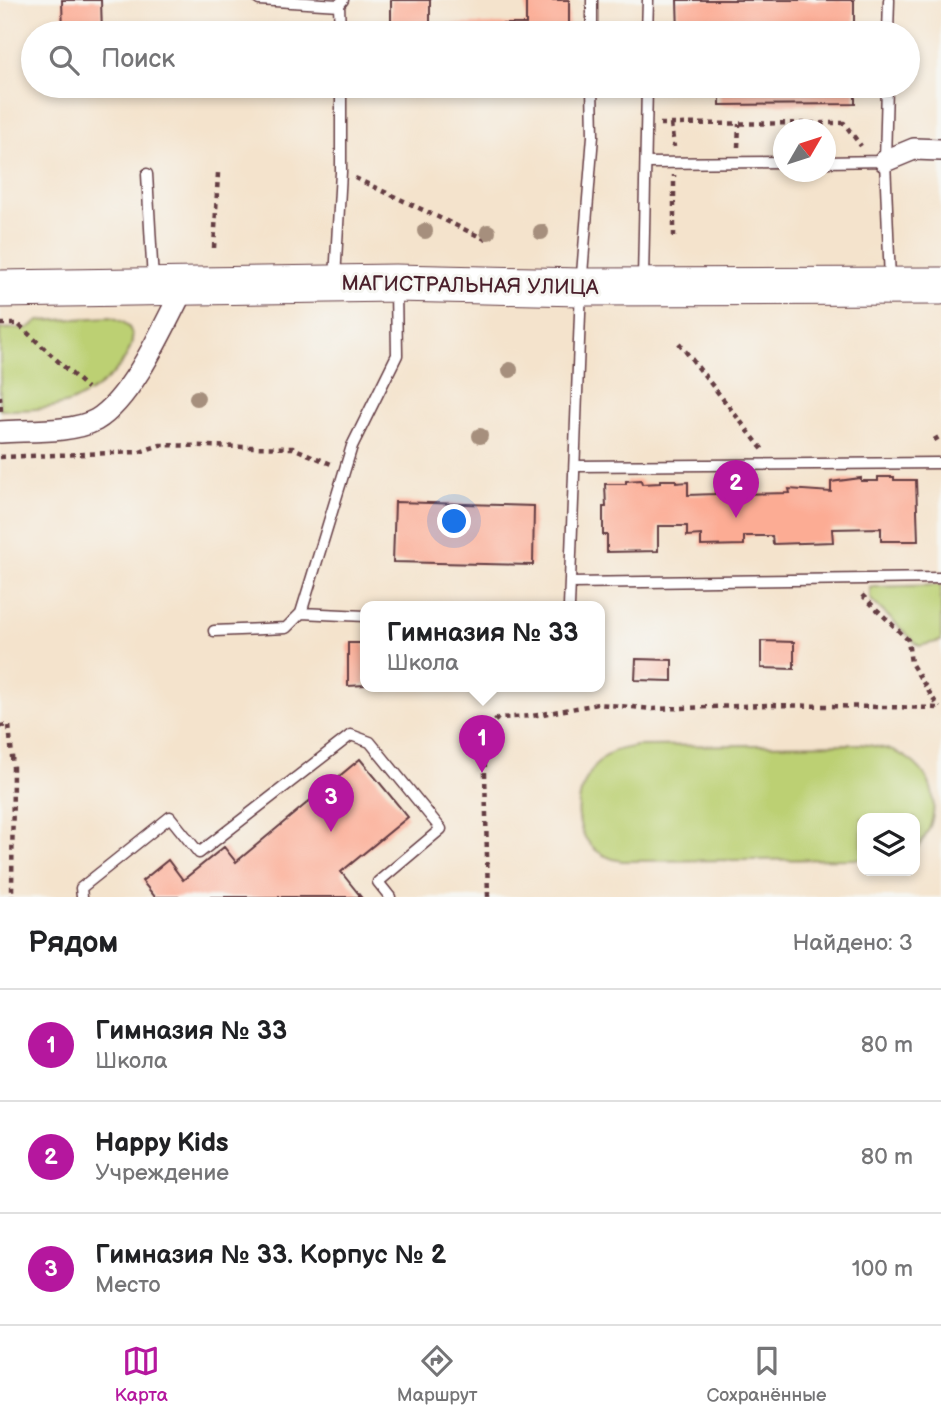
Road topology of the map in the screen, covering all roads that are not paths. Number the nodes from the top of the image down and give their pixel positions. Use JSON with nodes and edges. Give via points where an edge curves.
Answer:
{"nodes":[{"id":1,"x":259,"y":0,"type":"edge"},
{"id":2,"x":592,"y":0,"type":"edge"},
{"id":3,"x":648,"y":0,"type":"edge"},
{"id":4,"x":889,"y":0,"type":"edge"},
{"id":5,"x":341,"y":2,"type":"edge"},
{"id":6,"x":340,"y":21,"type":"edge"},
{"id":7,"x":592,"y":21,"type":"edge"},
{"id":8,"x":648,"y":21,"type":"edge"},
{"id":9,"x":888,"y":21,"type":"edge"},
{"id":10,"x":341,"y":98,"type":"edge"},
{"id":11,"x":592,"y":98,"type":"edge"},
{"id":12,"x":647,"y":98,"type":"edge"},
{"id":13,"x":887,"y":98,"type":"edge"},
{"id":14,"x":941,"y":150,"type":"edge"},
{"id":15,"x":885,"y":161,"type":"junction"},
{"id":16,"x":773,"y":162,"type":"edge"},
{"id":17,"x":836,"y":162,"type":"edge"},
{"id":18,"x":646,"y":163,"type":"junction"},
{"id":19,"x":147,"y":174,"type":"dead end"},
{"id":20,"x":335,"y":283,"type":"junction"},
{"id":21,"x":396,"y":283,"type":"junction"},
{"id":22,"x":890,"y":286,"type":"junction"},
{"id":23,"x":941,"y":286,"type":"edge"},
{"id":24,"x":169,"y":287,"type":"junction"},
{"id":25,"x":581,"y":287,"type":"junction"},
{"id":26,"x":643,"y":287,"type":"junction"},
{"id":27,"x":0,"y":289,"type":"edge"},
{"id":28,"x":1,"y":423,"type":"edge"},
{"id":29,"x":941,"y":463,"type":"edge"},
{"id":30,"x":576,"y":466,"type":"junction"},
{"id":31,"x":941,"y":578,"type":"edge"},
{"id":32,"x":570,"y":583,"type":"junction"},
{"id":33,"x":569,"y":601,"type":"edge"},
{"id":34,"x":301,"y":613,"type":"junction"},
{"id":35,"x":360,"y":616,"type":"edge"},
{"id":36,"x":214,"y":631,"type":"dead end"},
{"id":37,"x":82,"y":897,"type":"edge"},
{"id":38,"x":390,"y":897,"type":"edge"}],
"edges":[{"from":1,"to":5,"type":"lane"},
{"from":2,"to":7,"type":"lane"},
{"from":3,"to":8,"type":"lane"},
{"from":4,"to":9,"type":"lane"},
{"from":5,"to":6,"type":"lane"},
{"from":10,"to":20,"type":"lane"},
{"from":11,"to":25,"type":"lane"},
{"from":12,"to":18,"type":"lane"},
{"from":13,"to":15,"type":"lane"},
{"from":14,"to":15,"type":"street","via":[[914,149]]},
{"from":15,"to":17,"type":"lane"},
{"from":15,"to":22,"type":"lane"},
{"from":16,"to":18,"type":"lane"},
{"from":18,"to":26,"type":"lane"},
{"from":19,"to":24,"type":"lane"},
{"from":20,"to":21,"type":"highway","name":"МАГИСТРАЛЬНАЯ УЛИЦА"},
{"from":20,"to":24,"type":"highway","name":"МАГИСТРАЛЬНАЯ УЛИЦА"},
{"from":21,"to":25,"type":"highway","name":"МАГИСТРАЛЬНАЯ УЛИЦА"},
{"from":21,"to":34,"type":"lane","via":[[397,355],[352,446]]},
{"from":22,"to":23,"type":"highway","name":"МАГИСТРАЛЬНАЯ УЛИЦА"},
{"from":22,"to":26,"type":"highway","name":"МАГИСТРАЛЬНАЯ УЛИЦА"},
{"from":24,"to":27,"type":"highway","name":"МАГИСТРАЛЬНАЯ УЛИЦА"},
{"from":24,"to":28,"type":"street","via":[[147,357],[117,404],[95,420],[69,427]]},
{"from":25,"to":26,"type":"highway","name":"МАГИСТРАЛЬНАЯ УЛИЦА"},
{"from":25,"to":30,"type":"lane"},
{"from":29,"to":30,"type":"lane"},
{"from":30,"to":32,"type":"lane"},
{"from":31,"to":32,"type":"lane"},
{"from":32,"to":33,"type":"lane"},
{"from":34,"to":35,"type":"lane"},
{"from":34,"to":36,"type":"lane","via":[[286,628]]},
{"from":37,"to":38,"type":"lane","via":[[81,888],[170,817],[199,853],[351,735],[370,743],[441,829],[378,882]]}]}
